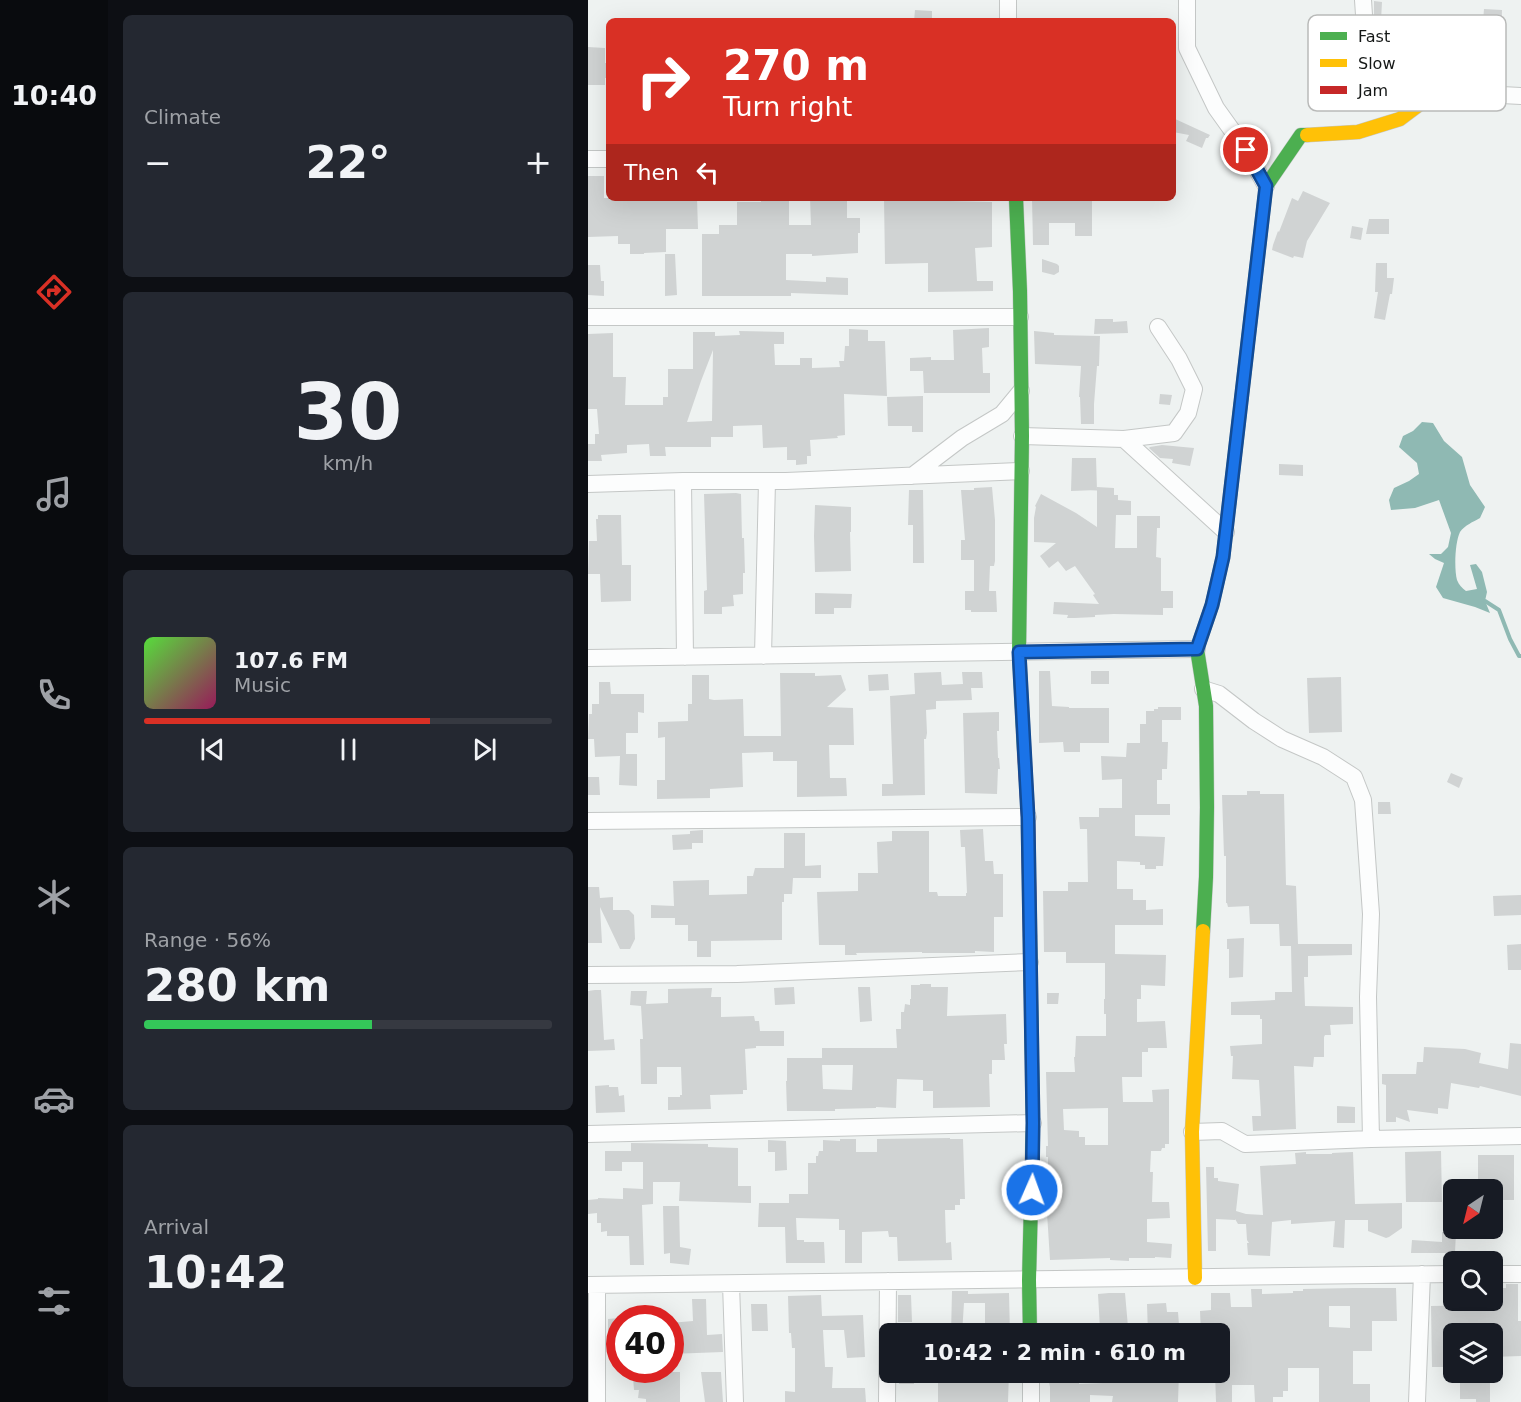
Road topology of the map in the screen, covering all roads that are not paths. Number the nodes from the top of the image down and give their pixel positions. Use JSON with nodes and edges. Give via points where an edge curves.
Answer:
{"nodes":[{"id":1,"x":1008,"y":0,"type":"edge"},
{"id":2,"x":1187,"y":0,"type":"edge"},
{"id":3,"x":1363,"y":0,"type":"edge"},
{"id":4,"x":1364,"y":15,"type":"edge"},
{"id":5,"x":1008,"y":18,"type":"edge"},
{"id":6,"x":1180,"y":48,"type":"edge"},
{"id":7,"x":1506,"y":95,"type":"edge"},
{"id":8,"x":1521,"y":96,"type":"edge"},
{"id":9,"x":1411,"y":111,"type":"edge"},
{"id":10,"x":588,"y":159,"type":"edge"},
{"id":11,"x":606,"y":159,"type":"edge"},
{"id":12,"x":1266,"y":186,"type":"junction"},
{"id":13,"x":1016,"y":201,"type":"edge"},
{"id":14,"x":1020,"y":316,"type":"junction"},
{"id":15,"x":588,"y":317,"type":"edge"},
{"id":16,"x":1158,"y":327,"type":"dead end"},
{"id":17,"x":1021,"y":391,"type":"junction"},
{"id":18,"x":1022,"y":436,"type":"junction"},
{"id":19,"x":1124,"y":439,"type":"junction"},
{"id":20,"x":1021,"y":471,"type":"junction"},
{"id":21,"x":912,"y":476,"type":"junction"},
{"id":22,"x":683,"y":481,"type":"junction"},
{"id":23,"x":766,"y":481,"type":"junction"},
{"id":24,"x":588,"y":484,"type":"edge"},
{"id":25,"x":1226,"y":532,"type":"junction"},
{"id":26,"x":1197,"y":649,"type":"junction"},
{"id":27,"x":1019,"y":652,"type":"junction"},
{"id":28,"x":764,"y":656,"type":"junction"},
{"id":29,"x":685,"y":657,"type":"junction"},
{"id":30,"x":588,"y":658,"type":"edge"},
{"id":31,"x":1203,"y":689,"type":"junction"},
{"id":32,"x":1028,"y":817,"type":"junction"},
{"id":33,"x":588,"y":821,"type":"edge"},
{"id":34,"x":1030,"y":962,"type":"junction"},
{"id":35,"x":588,"y":975,"type":"edge"},
{"id":36,"x":1033,"y":1123,"type":"junction"},
{"id":37,"x":1192,"y":1132,"type":"junction"},
{"id":38,"x":588,"y":1134,"type":"edge"},
{"id":39,"x":1521,"y":1136,"type":"edge"},
{"id":40,"x":1371,"y":1139,"type":"junction"},
{"id":41,"x":1422,"y":1274,"type":"junction"},
{"id":42,"x":1443,"y":1274,"type":"edge"},
{"id":43,"x":1503,"y":1274,"type":"edge"},
{"id":44,"x":1521,"y":1274,"type":"edge"},
{"id":45,"x":1195,"y":1278,"type":"junction"},
{"id":46,"x":1029,"y":1280,"type":"junction"},
{"id":47,"x":888,"y":1281,"type":"junction"},
{"id":48,"x":731,"y":1284,"type":"junction"},
{"id":49,"x":592,"y":1285,"type":"edge"},
{"id":50,"x":1030,"y":1323,"type":"edge"},
{"id":51,"x":1031,"y":1383,"type":"edge"},
{"id":52,"x":597,"y":1402,"type":"edge"},
{"id":53,"x":735,"y":1402,"type":"edge"},
{"id":54,"x":887,"y":1402,"type":"edge"},
{"id":55,"x":1031,"y":1402,"type":"edge"},
{"id":56,"x":1417,"y":1402,"type":"edge"}],
"edges":[{"from":1,"to":5,"type":"street"},
{"from":2,"to":6,"type":"street"},
{"from":3,"to":4,"type":"street"},
{"from":6,"to":12,"type":"street"},
{"from":7,"to":8,"type":"street"},
{"from":9,"to":12,"type":"street","via":[[1400,119],[1358,132],[1301,135]]},
{"from":10,"to":11,"type":"street"},
{"from":12,"to":25,"type":"street"},
{"from":13,"to":14,"type":"street"},
{"from":14,"to":15,"type":"street"},
{"from":14,"to":17,"type":"street"},
{"from":16,"to":19,"type":"street","via":[[1194,388],[1188,413],[1174,433]]},
{"from":17,"to":18,"type":"street"},
{"from":17,"to":21,"type":"street","via":[[1002,414]]},
{"from":18,"to":19,"type":"street"},
{"from":18,"to":20,"type":"street"},
{"from":19,"to":25,"type":"street"},
{"from":20,"to":21,"type":"street"},
{"from":20,"to":27,"type":"street"},
{"from":21,"to":23,"type":"street"},
{"from":22,"to":23,"type":"street"},
{"from":22,"to":24,"type":"street"},
{"from":22,"to":29,"type":"street"},
{"from":23,"to":28,"type":"street"},
{"from":25,"to":26,"type":"street","via":[[1212,605]]},
{"from":26,"to":27,"type":"street"},
{"from":26,"to":31,"type":"street"},
{"from":27,"to":28,"type":"street"},
{"from":27,"to":32,"type":"street"},
{"from":28,"to":29,"type":"street"},
{"from":29,"to":30,"type":"street"},
{"from":31,"to":37,"type":"street","via":[[1206,877]]},
{"from":31,"to":40,"type":"street","via":[[1219,694],[1282,739],[1323,757],[1354,777],[1363,800],[1371,914]]},
{"from":32,"to":33,"type":"street"},
{"from":32,"to":34,"type":"street"},
{"from":34,"to":35,"type":"street","via":[[737,974]]},
{"from":34,"to":36,"type":"street"},
{"from":36,"to":38,"type":"street"},
{"from":36,"to":46,"type":"street"},
{"from":37,"to":40,"type":"street","via":[[1222,1131],[1245,1144]]},
{"from":37,"to":45,"type":"street"},
{"from":39,"to":40,"type":"street"},
{"from":41,"to":42,"type":"street"},
{"from":41,"to":45,"type":"street"},
{"from":41,"to":56,"type":"street"},
{"from":43,"to":44,"type":"street"},
{"from":45,"to":46,"type":"street"},
{"from":46,"to":47,"type":"street"},
{"from":46,"to":50,"type":"street"},
{"from":47,"to":48,"type":"street"},
{"from":47,"to":54,"type":"street"},
{"from":48,"to":49,"type":"street"},
{"from":48,"to":53,"type":"street"},
{"from":49,"to":52,"type":"street"},
{"from":51,"to":55,"type":"street"}]}
